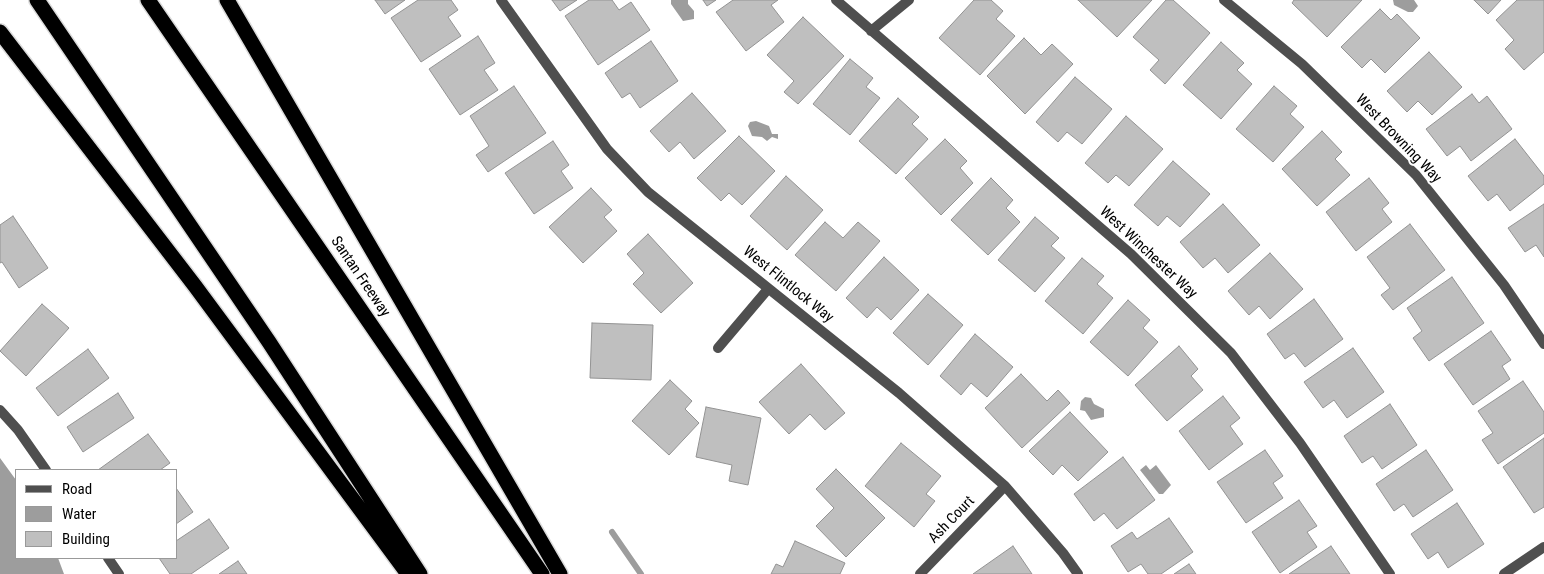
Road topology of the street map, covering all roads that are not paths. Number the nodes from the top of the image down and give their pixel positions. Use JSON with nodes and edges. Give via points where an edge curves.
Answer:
{"nodes":[{"id":1,"x":37,"y":0,"type":"edge"},
{"id":2,"x":148,"y":0,"type":"edge"},
{"id":3,"x":227,"y":0,"type":"edge"},
{"id":4,"x":501,"y":0,"type":"edge"},
{"id":5,"x":836,"y":0,"type":"edge"},
{"id":6,"x":909,"y":0,"type":"edge"},
{"id":7,"x":1224,"y":0,"type":"edge"},
{"id":8,"x":871,"y":31,"type":"junction"},
{"id":9,"x":0,"y":32,"type":"edge"},
{"id":10,"x":768,"y":289,"type":"junction"},
{"id":11,"x":1544,"y":344,"type":"edge"},
{"id":12,"x":718,"y":348,"type":"dead end"},
{"id":13,"x":0,"y":410,"type":"edge"},
{"id":14,"x":45,"y":469,"type":"edge"},
{"id":15,"x":1005,"y":486,"type":"junction"},
{"id":16,"x":1544,"y":547,"type":"edge"},
{"id":17,"x":109,"y":559,"type":"edge"},
{"id":18,"x":119,"y":574,"type":"edge"},
{"id":19,"x":408,"y":574,"type":"edge"},
{"id":20,"x":420,"y":574,"type":"edge"},
{"id":21,"x":542,"y":574,"type":"edge"},
{"id":22,"x":560,"y":574,"type":"edge"},
{"id":23,"x":920,"y":574,"type":"edge"},
{"id":24,"x":1078,"y":574,"type":"edge"},
{"id":25,"x":1390,"y":574,"type":"edge"},
{"id":26,"x":1504,"y":574,"type":"edge"}],
"edges":[{"from":1,"to":20,"type":"highway","via":[[269,342]]},
{"from":2,"to":21,"type":"highway","name":"Santan Freeway"},
{"from":3,"to":22,"type":"highway"},
{"from":4,"to":10,"type":"street","name":"West Flintlock Way","via":[[607,149],[648,192]]},
{"from":5,"to":8,"type":"street","name":"West Winchester Way"},
{"from":6,"to":8,"type":"street"},
{"from":7,"to":11,"type":"street","name":"West Browning Way","via":[[1302,64],[1416,175],[1504,285]]},
{"from":8,"to":25,"type":"street","name":"West Winchester Way","via":[[1131,254],[1231,353],[1300,443]]},
{"from":9,"to":19,"type":"highway","via":[[195,286]]},
{"from":10,"to":12,"type":"street"},
{"from":10,"to":15,"type":"street","name":"West Flintlock Way","via":[[899,393]]},
{"from":13,"to":14,"type":"street"},
{"from":15,"to":23,"type":"street","name":"Ash Court"},
{"from":15,"to":24,"type":"street","name":"West Flintlock Way"},
{"from":16,"to":26,"type":"street"},
{"from":17,"to":18,"type":"street"}]}
